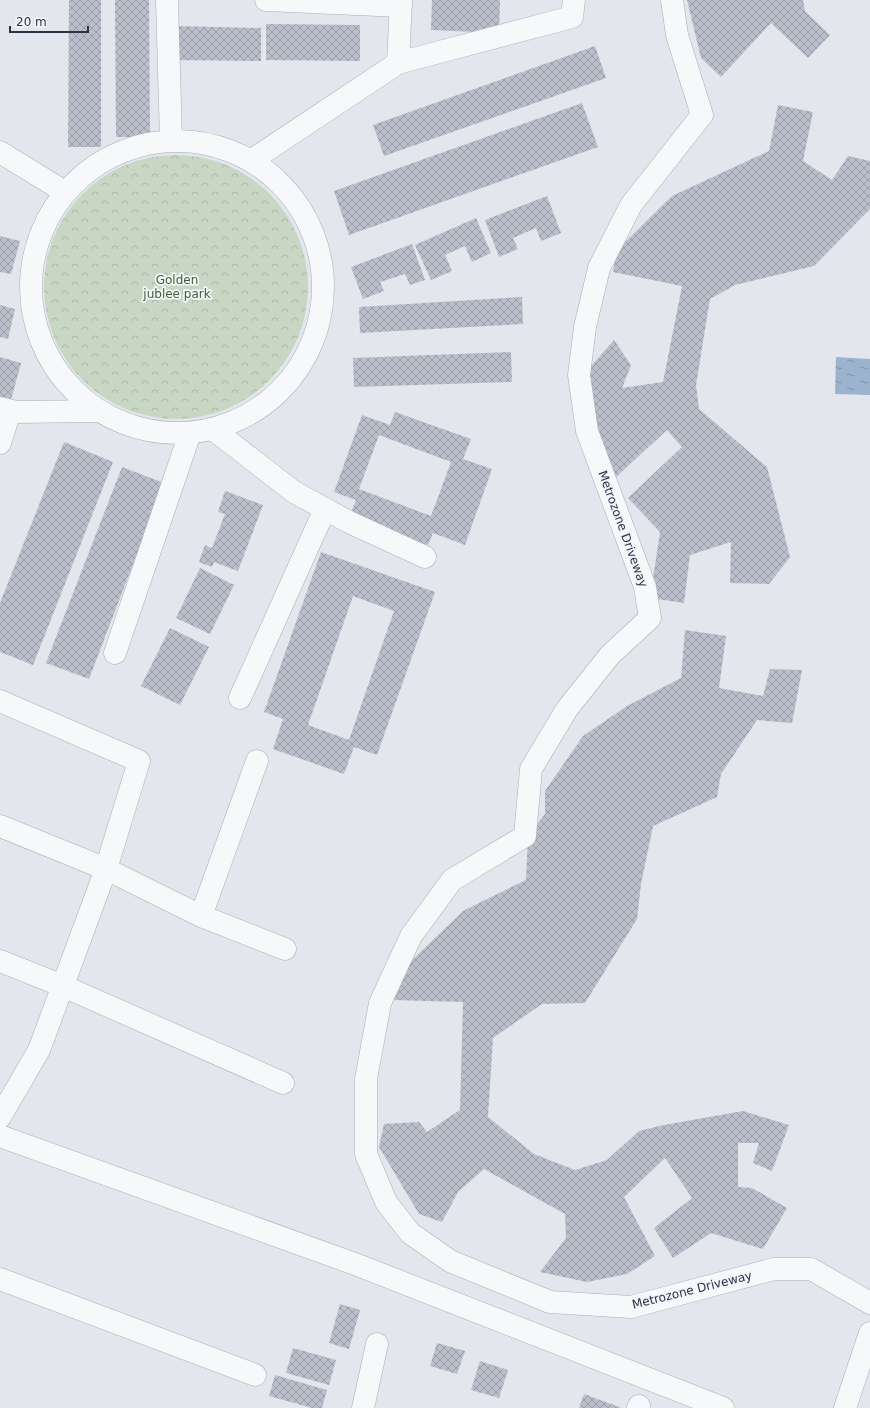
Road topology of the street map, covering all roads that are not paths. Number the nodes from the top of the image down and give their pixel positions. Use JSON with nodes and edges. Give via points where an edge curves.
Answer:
{"nodes":[{"id":1,"x":167,"y":0,"type":"edge"},
{"id":2,"x":266,"y":0,"type":"edge"},
{"id":3,"x":574,"y":0,"type":"edge"},
{"id":4,"x":672,"y":0,"type":"edge"},
{"id":5,"x":401,"y":3,"type":"edge"},
{"id":6,"x":398,"y":63,"type":"junction"},
{"id":7,"x":171,"y":140,"type":"junction"},
{"id":8,"x":0,"y":152,"type":"edge"},
{"id":9,"x":252,"y":160,"type":"junction"},
{"id":10,"x":65,"y":192,"type":"junction"},
{"id":11,"x":5,"y":409,"type":"edge"},
{"id":12,"x":98,"y":411,"type":"junction"},
{"id":13,"x":214,"y":430,"type":"junction"},
{"id":14,"x":189,"y":436,"type":"junction"},
{"id":15,"x":0,"y":443,"type":"edge"},
{"id":16,"x":325,"y":509,"type":"junction"},
{"id":17,"x":425,"y":557,"type":"dead end"},
{"id":18,"x":115,"y":653,"type":"dead end"},
{"id":19,"x":240,"y":698,"type":"dead end"},
{"id":20,"x":0,"y":701,"type":"edge"},
{"id":21,"x":257,"y":761,"type":"dead end"},
{"id":22,"x":0,"y":826,"type":"edge"},
{"id":23,"x":106,"y":869,"type":"junction"},
{"id":24,"x":201,"y":916,"type":"junction"},
{"id":25,"x":285,"y":949,"type":"dead end"},
{"id":26,"x":0,"y":961,"type":"edge"},
{"id":27,"x":63,"y":986,"type":"junction"},
{"id":28,"x":283,"y":1083,"type":"dead end"},
{"id":29,"x":0,"y":1117,"type":"edge"},
{"id":30,"x":0,"y":1136,"type":"edge"},
{"id":31,"x":0,"y":1279,"type":"edge"},
{"id":32,"x":870,"y":1303,"type":"edge"},
{"id":33,"x":870,"y":1333,"type":"edge"},
{"id":34,"x":377,"y":1344,"type":"dead end"},
{"id":35,"x":255,"y":1375,"type":"dead end"},
{"id":36,"x":363,"y":1408,"type":"edge"},
{"id":37,"x":723,"y":1408,"type":"edge"},
{"id":38,"x":845,"y":1408,"type":"edge"}],
"edges":[{"from":1,"to":7,"type":"street"},
{"from":2,"to":5,"type":"street"},
{"from":3,"to":6,"type":"street","via":[[572,17]]},
{"from":4,"to":32,"type":"street","name":"Metrozone Driveway","via":[[677,36],[702,115],[631,206],[599,268],[585,327],[578,376],[587,431],[645,587],[650,618],[610,655],[567,708],[531,769],[525,836],[452,880],[411,936],[380,1003],[366,1079],[366,1154],[386,1202],[410,1233],[450,1261],[550,1302],[631,1307],[774,1269],[812,1269]]},
{"from":5,"to":6,"type":"street"},
{"from":6,"to":9,"type":"street"},
{"from":7,"to":9,"type":"street","via":[[231,150]]},
{"from":7,"to":10,"type":"street","via":[[145,144],[90,169]]},
{"from":8,"to":10,"type":"street"},
{"from":9,"to":13,"type":"street","via":[[289,191],[317,238],[325,279],[319,331],[293,378],[244,418]]},
{"from":10,"to":12,"type":"street","via":[[51,211],[33,258],[34,320],[46,355],[75,393]]},
{"from":11,"to":12,"type":"street","via":[[16,412]]},
{"from":11,"to":15,"type":"street"},
{"from":12,"to":14,"type":"street","via":[[149,431]]},
{"from":13,"to":14,"type":"street"},
{"from":13,"to":16,"type":"street","via":[[294,492]]},
{"from":14,"to":18,"type":"street"},
{"from":16,"to":17,"type":"street"},
{"from":16,"to":19,"type":"street"},
{"from":20,"to":23,"type":"street","via":[[139,761]]},
{"from":21,"to":24,"type":"street"},
{"from":22,"to":23,"type":"street"},
{"from":23,"to":24,"type":"street"},
{"from":23,"to":27,"type":"street"},
{"from":24,"to":25,"type":"street"},
{"from":26,"to":27,"type":"street"},
{"from":27,"to":28,"type":"street"},
{"from":27,"to":29,"type":"street","via":[[39,1050]]},
{"from":30,"to":37,"type":"street","via":[[355,1264]]},
{"from":31,"to":35,"type":"street"},
{"from":33,"to":38,"type":"street"},
{"from":34,"to":36,"type":"street"}]}
